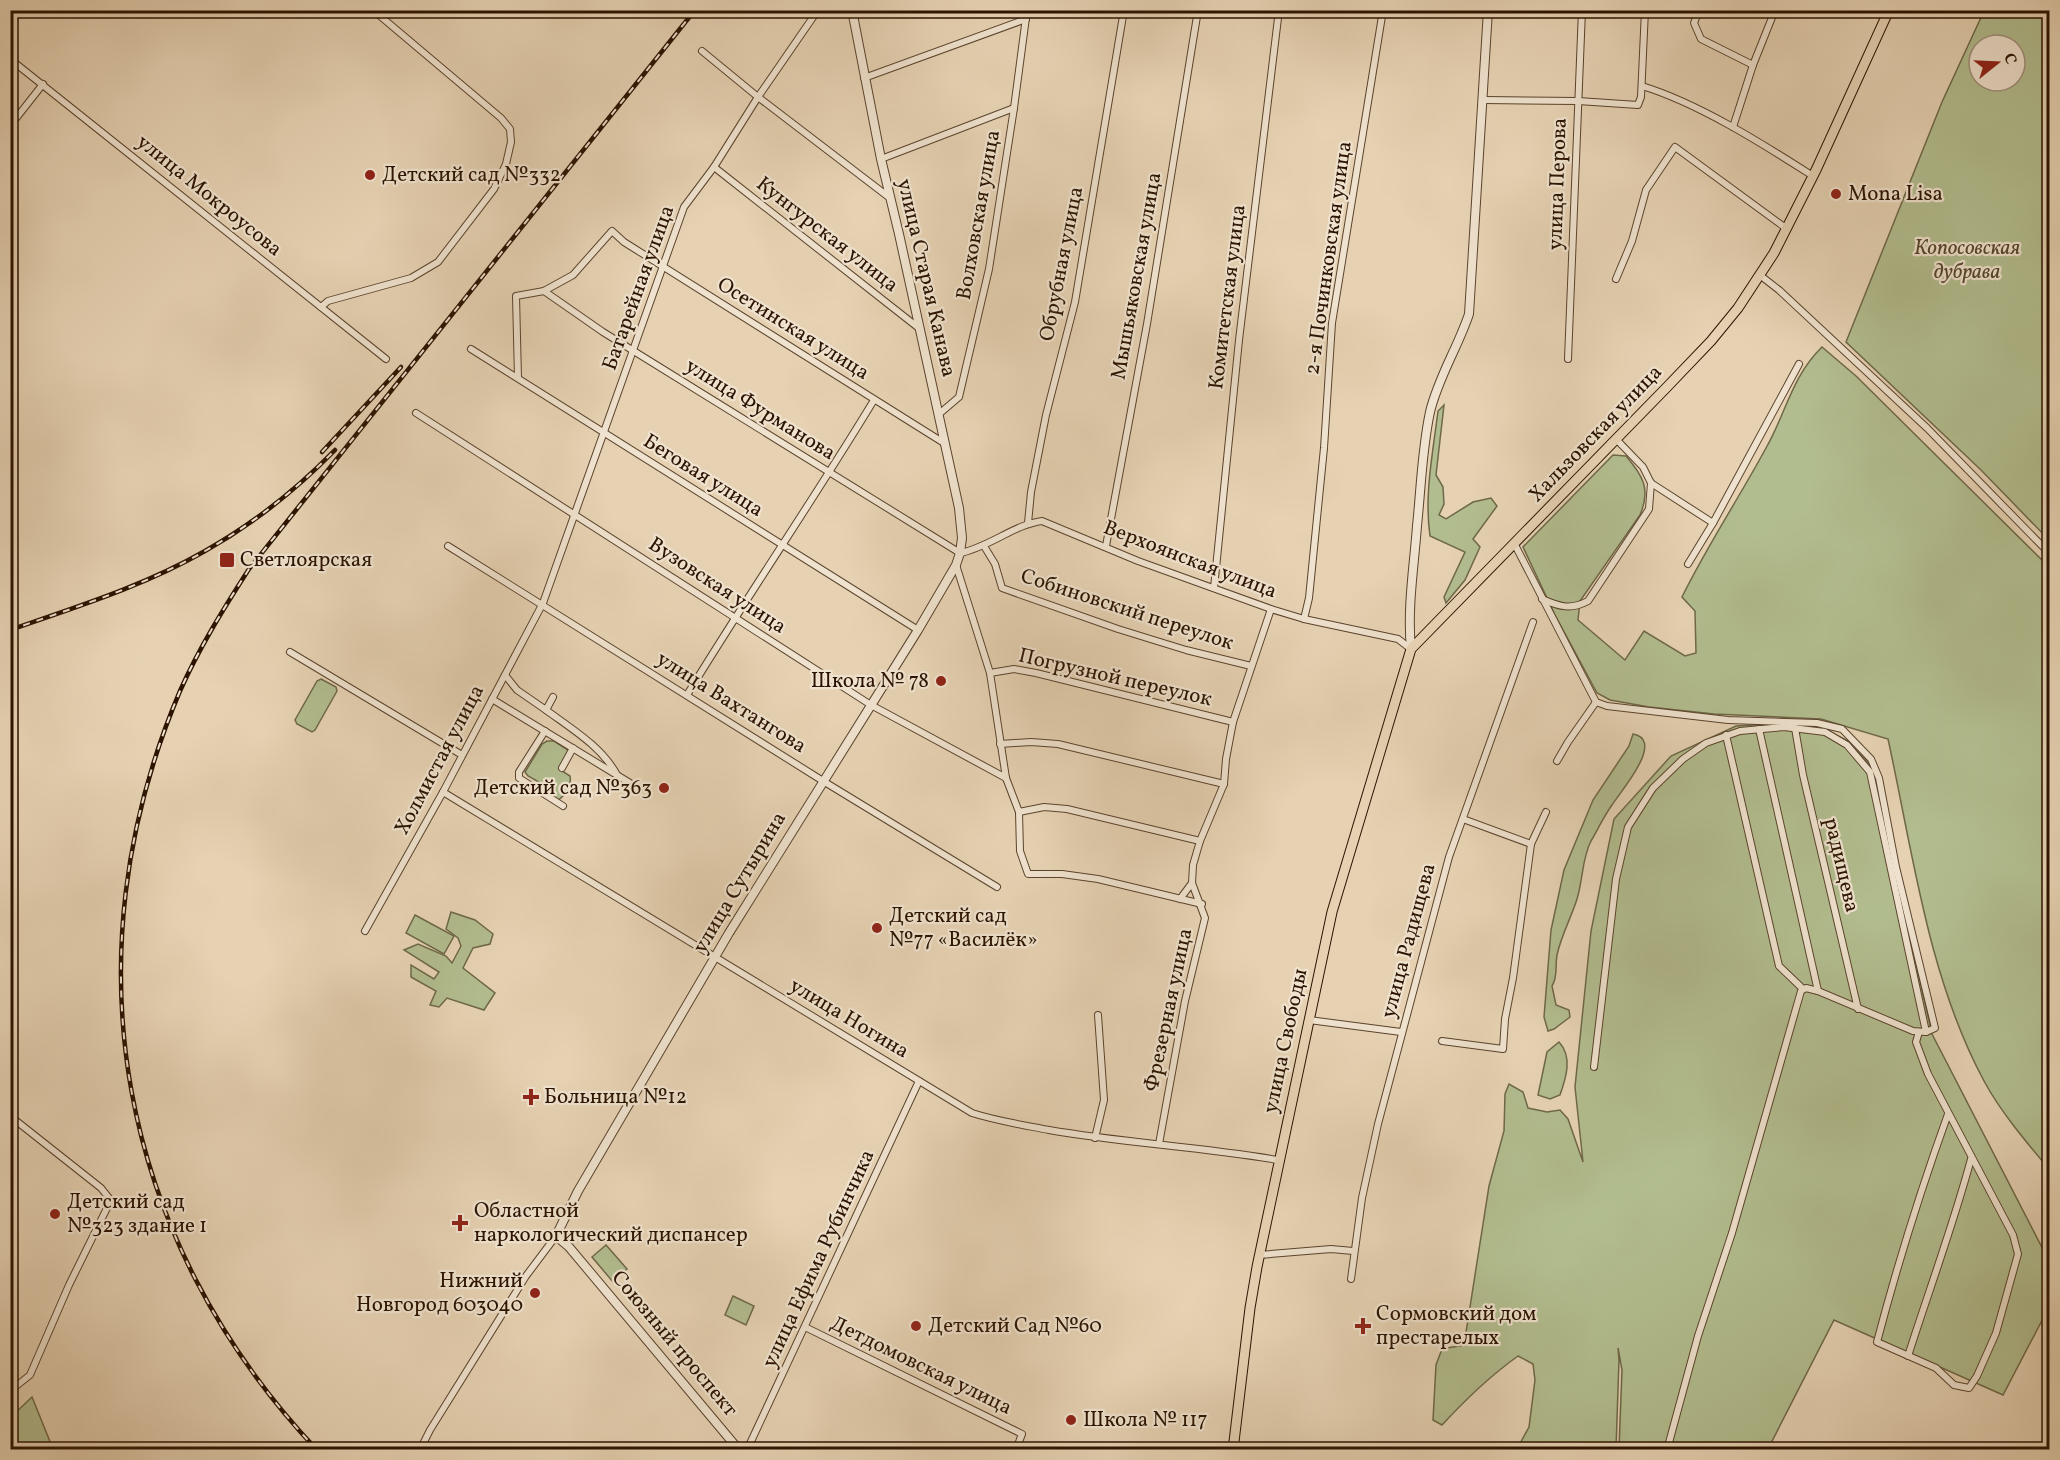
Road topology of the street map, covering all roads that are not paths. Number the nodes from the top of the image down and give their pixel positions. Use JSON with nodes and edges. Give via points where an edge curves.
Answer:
{"nodes":[{"id":1,"x":373,"y":10,"type":"edge"},
{"id":2,"x":818,"y":10,"type":"edge"},
{"id":3,"x":852,"y":10,"type":"edge"},
{"id":4,"x":1027,"y":10,"type":"edge"},
{"id":5,"x":1124,"y":10,"type":"edge"},
{"id":6,"x":1198,"y":10,"type":"edge"},
{"id":7,"x":1279,"y":10,"type":"edge"},
{"id":8,"x":1383,"y":10,"type":"edge"},
{"id":9,"x":1488,"y":10,"type":"edge"},
{"id":10,"x":1582,"y":10,"type":"edge"},
{"id":11,"x":1645,"y":10,"type":"edge"},
{"id":12,"x":1699,"y":10,"type":"edge"},
{"id":13,"x":1775,"y":10,"type":"edge"},
{"id":14,"x":1889,"y":10,"type":"edge"},
{"id":15,"x":1026,"y":19,"type":"junction"},
{"id":16,"x":702,"y":51,"type":"dead end"},
{"id":17,"x":10,"y":59,"type":"edge"},
{"id":18,"x":1753,"y":65,"type":"junction"},
{"id":19,"x":864,"y":78,"type":"junction"},
{"id":20,"x":43,"y":84,"type":"junction"},
{"id":21,"x":1642,"y":86,"type":"junction"},
{"id":22,"x":758,"y":97,"type":"junction"},
{"id":23,"x":1484,"y":100,"type":"junction"},
{"id":24,"x":1578,"y":101,"type":"junction"},
{"id":25,"x":1014,"y":108,"type":"junction"},
{"id":26,"x":10,"y":126,"type":"edge"},
{"id":27,"x":1733,"y":127,"type":"junction"},
{"id":28,"x":881,"y":159,"type":"junction"},
{"id":29,"x":714,"y":167,"type":"junction"},
{"id":30,"x":1813,"y":176,"type":"junction"},
{"id":31,"x":891,"y":199,"type":"junction"},
{"id":32,"x":1786,"y":229,"type":"junction"},
{"id":33,"x":663,"y":266,"type":"junction"},
{"id":34,"x":1761,"y":276,"type":"junction"},
{"id":35,"x":1616,"y":279,"type":"dead end"},
{"id":36,"x":544,"y":291,"type":"junction"},
{"id":37,"x":321,"y":307,"type":"junction"},
{"id":38,"x":920,"y":329,"type":"junction"},
{"id":39,"x":471,"y":349,"type":"dead end"},
{"id":40,"x":633,"y":351,"type":"junction"},
{"id":41,"x":1568,"y":358,"type":"dead end"},
{"id":42,"x":386,"y":359,"type":"dead end"},
{"id":43,"x":1799,"y":364,"type":"dead end"},
{"id":44,"x":518,"y":378,"type":"junction"},
{"id":45,"x":874,"y":400,"type":"junction"},
{"id":46,"x":416,"y":413,"type":"dead end"},
{"id":47,"x":939,"y":414,"type":"junction"},
{"id":48,"x":604,"y":433,"type":"junction"},
{"id":49,"x":1616,"y":440,"type":"junction"},
{"id":50,"x":944,"y":443,"type":"junction"},
{"id":51,"x":830,"y":473,"type":"junction"},
{"id":52,"x":1651,"y":483,"type":"junction"},
{"id":53,"x":575,"y":515,"type":"junction"},
{"id":54,"x":1028,"y":523,"type":"junction"},
{"id":55,"x":1713,"y":523,"type":"junction"},
{"id":56,"x":1514,"y":543,"type":"junction"},
{"id":57,"x":781,"y":544,"type":"junction"},
{"id":58,"x":448,"y":546,"type":"dead end"},
{"id":59,"x":984,"y":546,"type":"junction"},
{"id":60,"x":1106,"y":546,"type":"junction"},
{"id":61,"x":960,"y":553,"type":"junction"},
{"id":62,"x":2049,"y":554,"type":"edge"},
{"id":63,"x":1688,"y":564,"type":"dead end"},
{"id":64,"x":956,"y":565,"type":"junction"},
{"id":65,"x":1214,"y":588,"type":"junction"},
{"id":66,"x":1542,"y":599,"type":"junction"},
{"id":67,"x":543,"y":603,"type":"junction"},
{"id":68,"x":1271,"y":609,"type":"junction"},
{"id":69,"x":735,"y":616,"type":"junction"},
{"id":70,"x":1304,"y":618,"type":"junction"},
{"id":71,"x":1533,"y":622,"type":"dead end"},
{"id":72,"x":918,"y":630,"type":"junction"},
{"id":73,"x":1411,"y":649,"type":"junction"},
{"id":74,"x":290,"y":652,"type":"dead end"},
{"id":75,"x":1251,"y":666,"type":"junction"},
{"id":76,"x":990,"y":673,"type":"junction"},
{"id":77,"x":504,"y":675,"type":"junction"},
{"id":78,"x":687,"y":694,"type":"junction"},
{"id":79,"x":553,"y":697,"type":"dead end"},
{"id":80,"x":492,"y":699,"type":"junction"},
{"id":81,"x":1596,"y":702,"type":"junction"},
{"id":82,"x":871,"y":705,"type":"junction"},
{"id":83,"x":546,"y":711,"type":"junction"},
{"id":84,"x":1233,"y":722,"type":"junction"},
{"id":85,"x":1795,"y":728,"type":"junction"},
{"id":86,"x":1759,"y":729,"type":"junction"},
{"id":87,"x":545,"y":731,"type":"junction"},
{"id":88,"x":1726,"y":735,"type":"junction"},
{"id":89,"x":1000,"y":744,"type":"junction"},
{"id":90,"x":573,"y":748,"type":"junction"},
{"id":91,"x":462,"y":755,"type":"junction"},
{"id":92,"x":1557,"y":761,"type":"dead end"},
{"id":93,"x":562,"y":768,"type":"dead end"},
{"id":94,"x":618,"y":776,"type":"junction"},
{"id":95,"x":1006,"y":778,"type":"junction"},
{"id":96,"x":823,"y":781,"type":"junction"},
{"id":97,"x":630,"y":783,"type":"dead end"},
{"id":98,"x":1224,"y":784,"type":"junction"},
{"id":99,"x":443,"y":792,"type":"junction"},
{"id":100,"x":563,"y":806,"type":"dead end"},
{"id":101,"x":1019,"y":812,"type":"junction"},
{"id":102,"x":1546,"y":812,"type":"dead end"},
{"id":103,"x":1463,"y":819,"type":"junction"},
{"id":104,"x":1200,"y":841,"type":"junction"},
{"id":105,"x":1531,"y":844,"type":"junction"},
{"id":106,"x":1192,"y":883,"type":"junction"},
{"id":107,"x":998,"y":887,"type":"dead end"},
{"id":108,"x":1180,"y":899,"type":"junction"},
{"id":109,"x":1202,"y":904,"type":"junction"},
{"id":110,"x":365,"y":931,"type":"dead end"},
{"id":111,"x":716,"y":957,"type":"junction"},
{"id":112,"x":1803,"y":989,"type":"junction"},
{"id":113,"x":1818,"y":991,"type":"junction"},
{"id":114,"x":1858,"y":1009,"type":"junction"},
{"id":115,"x":1098,"y":1015,"type":"dead end"},
{"id":116,"x":1309,"y":1020,"type":"junction"},
{"id":117,"x":1401,"y":1032,"type":"junction"},
{"id":118,"x":1922,"y":1032,"type":"junction"},
{"id":119,"x":1442,"y":1041,"type":"dead end"},
{"id":120,"x":1594,"y":1067,"type":"dead end"},
{"id":121,"x":919,"y":1081,"type":"junction"},
{"id":122,"x":1948,"y":1114,"type":"junction"},
{"id":123,"x":10,"y":1116,"type":"edge"},
{"id":124,"x":1095,"y":1138,"type":"junction"},
{"id":125,"x":1159,"y":1144,"type":"junction"},
{"id":126,"x":1971,"y":1159,"type":"junction"},
{"id":127,"x":1278,"y":1160,"type":"junction"},
{"id":128,"x":556,"y":1236,"type":"junction"},
{"id":129,"x":1353,"y":1251,"type":"junction"},
{"id":130,"x":1259,"y":1255,"type":"junction"},
{"id":131,"x":1351,"y":1279,"type":"dead end"},
{"id":132,"x":805,"y":1328,"type":"junction"},
{"id":133,"x":1908,"y":1356,"type":"junction"},
{"id":134,"x":10,"y":1391,"type":"edge"},
{"id":135,"x":420,"y":1449,"type":"edge"},
{"id":136,"x":739,"y":1449,"type":"edge"},
{"id":137,"x":747,"y":1449,"type":"edge"},
{"id":138,"x":1016,"y":1449,"type":"edge"},
{"id":139,"x":1233,"y":1449,"type":"edge"},
{"id":140,"x":1667,"y":1449,"type":"edge"}],
"edges":[{"from":1,"to":37,"type":"street","via":[[501,118],[510,129],[511,142],[507,164],[494,189],[438,262],[411,278],[328,301]]},
{"from":2,"to":22,"type":"street","name":"Батарейная улица"},
{"from":3,"to":19,"type":"street","name":"улица Старая Канава"},
{"from":4,"to":15,"type":"street","name":"Волховская улица"},
{"from":5,"to":54,"type":"street","name":"Обрубная улица","via":[[1075,302],[1046,415]]},
{"from":6,"to":60,"type":"street","name":"Мышьяковская улица"},
{"from":7,"to":65,"type":"street","name":"Комитетская улица"},
{"from":8,"to":70,"type":"street","name":"2-я Починковская улица","via":[[1332,323],[1324,448]]},
{"from":9,"to":23,"type":"street"},
{"from":10,"to":24,"type":"street","name":"улица Перова"},
{"from":11,"to":21,"type":"street"},
{"from":12,"to":18,"type":"street","via":[[1694,23],[1701,39]]},
{"from":13,"to":18,"type":"street"},
{"from":14,"to":30,"type":"main road","name":"Хальзовская улица"},
{"from":15,"to":19,"type":"street"},
{"from":15,"to":25,"type":"street","name":"Волховская улица"},
{"from":16,"to":22,"type":"street"},
{"from":17,"to":20,"type":"street","name":"улица Мокроусова"},
{"from":18,"to":27,"type":"street"},
{"from":19,"to":28,"type":"street","name":"улица Старая Канава"},
{"from":20,"to":26,"type":"street"},
{"from":20,"to":37,"type":"street","name":"улица Мокроусова"},
{"from":21,"to":24,"type":"street","via":[[1638,105]]},
{"from":21,"to":27,"type":"street"},
{"from":22,"to":29,"type":"street","name":"Батарейная улица"},
{"from":22,"to":31,"type":"street"},
{"from":23,"to":24,"type":"street"},
{"from":23,"to":73,"type":"street","via":[[1469,314],[1430,411],[1408,623]]},
{"from":24,"to":41,"type":"street","name":"улица Перова"},
{"from":25,"to":28,"type":"street"},
{"from":25,"to":47,"type":"street","name":"Волховская улица","via":[[990,269],[959,397]]},
{"from":27,"to":30,"type":"street"},
{"from":28,"to":31,"type":"street","name":"улица Старая Канава"},
{"from":29,"to":33,"type":"street","name":"Батарейная улица","via":[[684,207]]},
{"from":29,"to":38,"type":"street","name":"Кунгурская улица"},
{"from":30,"to":32,"type":"main road","name":"Хальзовская улица"},
{"from":31,"to":38,"type":"street","name":"улица Старая Канава"},
{"from":32,"to":34,"type":"main road","name":"Хальзовская улица"},
{"from":32,"to":35,"type":"street","via":[[1676,147],[1646,190],[1632,241]]},
{"from":33,"to":36,"type":"street","name":"Осетинская улица","via":[[612,231],[573,275]]},
{"from":33,"to":40,"type":"street","name":"Батарейная улица"},
{"from":33,"to":45,"type":"street","name":"Осетинская улица"},
{"from":34,"to":49,"type":"main road","name":"Хальзовская улица","via":[[1711,341]]},
{"from":34,"to":62,"type":"street","via":[[1927,428]]},
{"from":36,"to":40,"type":"street","name":"улица Фурманова"},
{"from":36,"to":44,"type":"street","via":[[516,296]]},
{"from":37,"to":42,"type":"street","name":"улица Мокроусова"},
{"from":38,"to":47,"type":"street","name":"улица Старая Канава"},
{"from":39,"to":44,"type":"street","name":"Беговая улица"},
{"from":40,"to":48,"type":"street","name":"Батарейная улица"},
{"from":40,"to":51,"type":"street","name":"улица Фурманова"},
{"from":43,"to":55,"type":"street"},
{"from":44,"to":48,"type":"street","name":"Беговая улица"},
{"from":45,"to":50,"type":"street","name":"Осетинская улица"},
{"from":45,"to":51,"type":"street"},
{"from":46,"to":53,"type":"street","name":"Вузовская улица"},
{"from":47,"to":50,"type":"street","name":"улица Старая Канава"},
{"from":48,"to":53,"type":"street","name":"Батарейная улица"},
{"from":48,"to":57,"type":"street","name":"Беговая улица"},
{"from":49,"to":52,"type":"street","via":[[1643,467]]},
{"from":49,"to":56,"type":"main road","name":"Хальзовская улица"},
{"from":50,"to":61,"type":"street","name":"улица Старая Канава","via":[[959,508]]},
{"from":51,"to":57,"type":"street"},
{"from":51,"to":61,"type":"street","name":"улица Фурманова"},
{"from":52,"to":55,"type":"street"},
{"from":52,"to":66,"type":"street","via":[[1649,509],[1588,601],[1576,608],[1559,607]]},
{"from":53,"to":67,"type":"street","name":"Батарейная улица"},
{"from":53,"to":69,"type":"street","name":"Вузовская улица"},
{"from":54,"to":59,"type":"street"},
{"from":54,"to":60,"type":"street","name":"Верхоянская улица","via":[[1042,521]]},
{"from":55,"to":63,"type":"street"},
{"from":56,"to":66,"type":"street"},
{"from":56,"to":73,"type":"main road","name":"Хальзовская улица"},
{"from":57,"to":69,"type":"street"},
{"from":57,"to":72,"type":"street","name":"Беговая улица"},
{"from":58,"to":67,"type":"street","name":"улица Вахтангова"},
{"from":59,"to":61,"type":"street"},
{"from":59,"to":75,"type":"street","name":"Собиновский переулок","via":[[995,564],[1002,588],[1163,643]]},
{"from":60,"to":65,"type":"street","name":"Верхоянская улица"},
{"from":61,"to":64,"type":"street","name":"улица Сутырина"},
{"from":64,"to":72,"type":"street","name":"улица Сутырина"},
{"from":64,"to":76,"type":"street"},
{"from":65,"to":68,"type":"street","name":"Верхоянская улица"},
{"from":66,"to":81,"type":"street"},
{"from":67,"to":77,"type":"street","name":"Холмистая улица"},
{"from":67,"to":78,"type":"street","name":"улица Вахтангова"},
{"from":68,"to":70,"type":"street","name":"Верхоянская улица"},
{"from":68,"to":75,"type":"street"},
{"from":69,"to":78,"type":"street"},
{"from":69,"to":82,"type":"street","name":"Вузовская улица"},
{"from":70,"to":73,"type":"street","name":"Верхоянская улица","via":[[1398,639]]},
{"from":71,"to":103,"type":"street","name":"улица Радищева"},
{"from":72,"to":82,"type":"street","name":"улица Сутырина"},
{"from":73,"to":116,"type":"main road","name":"улица Свободы","via":[[1332,912]]},
{"from":74,"to":91,"type":"street"},
{"from":75,"to":84,"type":"street"},
{"from":76,"to":84,"type":"street","name":"Погрузной переулок","via":[[1014,669],[1036,673]]},
{"from":76,"to":89,"type":"street"},
{"from":77,"to":80,"type":"street","name":"Холмистая улица"},
{"from":77,"to":83,"type":"street","via":[[516,690]]},
{"from":78,"to":96,"type":"street","name":"улица Вахтангова"},
{"from":79,"to":83,"type":"street"},
{"from":80,"to":87,"type":"street"},
{"from":80,"to":91,"type":"street","name":"Холмистая улица"},
{"from":81,"to":92,"type":"street"},
{"from":81,"to":118,"type":"street","via":[[1728,720],[1817,723],[1842,729],[1871,759],[1879,778],[1935,1028]]},
{"from":82,"to":95,"type":"street","name":"Вузовская улица"},
{"from":82,"to":96,"type":"street","name":"улица Сутырина"},
{"from":83,"to":94,"type":"street","via":[[599,751]]},
{"from":84,"to":98,"type":"street"},
{"from":85,"to":86,"type":"street"},
{"from":85,"to":114,"type":"street","name":"радищева"},
{"from":85,"to":118,"type":"street","via":[[1825,732],[1847,745],[1870,772]]},
{"from":86,"to":88,"type":"street"},
{"from":86,"to":113,"type":"street"},
{"from":87,"to":90,"type":"street"},
{"from":87,"to":100,"type":"street","via":[[519,778]]},
{"from":88,"to":112,"type":"street","via":[[1779,966]]},
{"from":88,"to":120,"type":"street","via":[[1683,759],[1653,788],[1628,827],[1616,879]]},
{"from":89,"to":95,"type":"street"},
{"from":89,"to":98,"type":"street","via":[[1058,744]]},
{"from":90,"to":93,"type":"street"},
{"from":90,"to":94,"type":"street"},
{"from":91,"to":99,"type":"street","name":"Холмистая улица"},
{"from":94,"to":97,"type":"street"},
{"from":95,"to":101,"type":"street"},
{"from":96,"to":107,"type":"street","name":"улица Вахтангова"},
{"from":96,"to":111,"type":"street","name":"улица Сутырина"},
{"from":98,"to":104,"type":"street"},
{"from":99,"to":110,"type":"street","name":"Холмистая улица"},
{"from":99,"to":111,"type":"street","name":"улица Ногина"},
{"from":101,"to":104,"type":"street","via":[[1044,807],[1067,809]]},
{"from":101,"to":108,"type":"street","via":[[1020,851],[1028,874],[1098,879]]},
{"from":102,"to":105,"type":"street"},
{"from":103,"to":105,"type":"street"},
{"from":103,"to":117,"type":"street","name":"улица Радищева"},
{"from":104,"to":106,"type":"street"},
{"from":105,"to":119,"type":"street","via":[[1503,1049]]},
{"from":106,"to":108,"type":"street"},
{"from":106,"to":109,"type":"street","name":"Фрезерная улица"},
{"from":108,"to":109,"type":"street"},
{"from":109,"to":125,"type":"street","name":"Фрезерная улица","via":[[1205,918],[1185,1001]]},
{"from":111,"to":121,"type":"street","name":"улица Ногина"},
{"from":111,"to":128,"type":"street","name":"улица Сутырина","via":[[578,1191]]},
{"from":112,"to":113,"type":"street"},
{"from":112,"to":140,"type":"street"},
{"from":113,"to":114,"type":"street"},
{"from":114,"to":118,"type":"street"},
{"from":115,"to":124,"type":"street","via":[[1104,1101]]},
{"from":116,"to":117,"type":"street"},
{"from":116,"to":127,"type":"main road","name":"улица Свободы"},
{"from":117,"to":129,"type":"street","name":"улица Радищева"},
{"from":118,"to":122,"type":"street","via":[[1916,1042]]},
{"from":121,"to":124,"type":"street","name":"улица Ногина","via":[[972,1113]]},
{"from":121,"to":132,"type":"street","name":"улица Ефима Рубинчика"},
{"from":122,"to":126,"type":"street"},
{"from":122,"to":133,"type":"street","via":[[1877,1342]]},
{"from":123,"to":134,"type":"street","via":[[109,1198],[30,1375]]},
{"from":124,"to":125,"type":"street","name":"улица Ногина"},
{"from":125,"to":127,"type":"street","name":"улица Ногина"},
{"from":126,"to":133,"type":"street"},
{"from":126,"to":133,"type":"street","via":[[2013,1235],[2018,1254],[1996,1333],[1969,1388],[1954,1385],[1936,1368]]},
{"from":127,"to":130,"type":"main road","name":"улица Свободы"},
{"from":128,"to":135,"type":"street","via":[[526,1276]]},
{"from":128,"to":136,"type":"street","name":"Союзный проспект","via":[[569,1246]]},
{"from":129,"to":130,"type":"street"},
{"from":129,"to":131,"type":"street","name":"улица Радищева"},
{"from":130,"to":139,"type":"main road","name":"улица Свободы"},
{"from":132,"to":137,"type":"street","name":"улица Ефима Рубинчика"},
{"from":132,"to":138,"type":"street","name":"Детдомовская улица","via":[[1022,1434]]}]}
